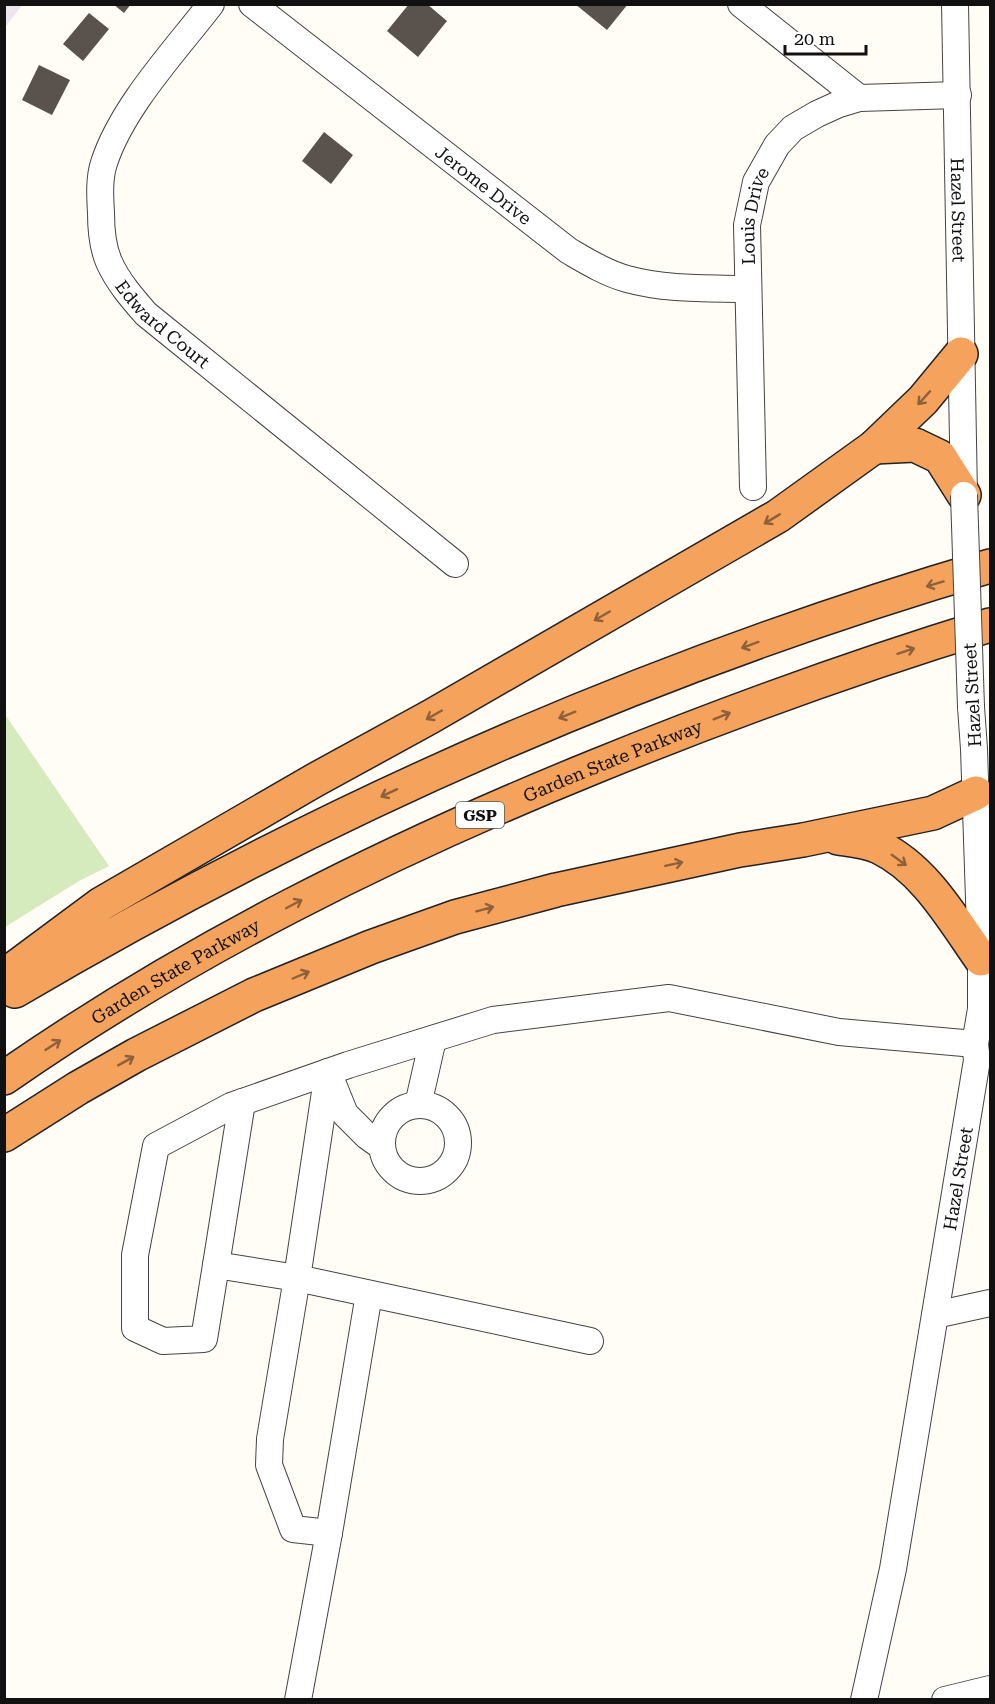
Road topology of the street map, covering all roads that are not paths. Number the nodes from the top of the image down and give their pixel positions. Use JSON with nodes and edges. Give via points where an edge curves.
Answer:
{"nodes":[{"id":1,"x":211,"y":4,"type":"edge"},
{"id":2,"x":252,"y":4,"type":"edge"},
{"id":3,"x":741,"y":4,"type":"edge"},
{"id":4,"x":955,"y":4,"type":"edge"},
{"id":5,"x":958,"y":95,"type":"junction"},
{"id":6,"x":859,"y":98,"type":"junction"},
{"id":7,"x":747,"y":289,"type":"junction"},
{"id":8,"x":961,"y":354,"type":"junction"},
{"id":9,"x":874,"y":447,"type":"junction"},
{"id":10,"x":753,"y":487,"type":"dead end"},
{"id":11,"x":964,"y":495,"type":"junction"},
{"id":12,"x":455,"y":564,"type":"dead end"},
{"id":13,"x":990,"y":566,"type":"edge"},
{"id":14,"x":990,"y":625,"type":"edge"},
{"id":15,"x":982,"y":747,"type":"edge"},
{"id":16,"x":976,"y":793,"type":"junction"},
{"id":17,"x":803,"y":840,"type":"junction"},
{"id":18,"x":981,"y":959,"type":"junction"},
{"id":19,"x":4,"y":976,"type":"edge"},
{"id":20,"x":4,"y":997,"type":"edge"},
{"id":21,"x":433,"y":1039,"type":"junction"},
{"id":22,"x":975,"y":1044,"type":"junction"},
{"id":23,"x":328,"y":1072,"type":"junction"},
{"id":24,"x":4,"y":1078,"type":"edge"},
{"id":25,"x":242,"y":1102,"type":"junction"},
{"id":26,"x":418,"y":1105,"type":"junction"},
{"id":27,"x":4,"y":1135,"type":"edge"},
{"id":28,"x":381,"y":1146,"type":"junction"},
{"id":29,"x":216,"y":1265,"type":"junction"},
{"id":30,"x":297,"y":1278,"type":"junction"},
{"id":31,"x":369,"y":1294,"type":"junction"},
{"id":32,"x":990,"y":1303,"type":"edge"},
{"id":33,"x":935,"y":1315,"type":"junction"},
{"id":34,"x":590,"y":1341,"type":"dead end"},
{"id":35,"x":329,"y":1533,"type":"junction"},
{"id":36,"x":990,"y":1689,"type":"edge"},
{"id":37,"x":298,"y":1700,"type":"edge"},
{"id":38,"x":864,"y":1700,"type":"edge"},
{"id":39,"x":945,"y":1700,"type":"edge"}],
"edges":[{"from":1,"to":12,"type":"street","name":"Edward Court","via":[[135,103],[103,164],[101,234],[109,261],[124,289],[146,314]]},
{"from":2,"to":7,"type":"street","name":"Jerome Drive","via":[[569,251],[598,268],[653,285]]},
{"from":3,"to":6,"type":"street"},
{"from":4,"to":5,"type":"street","name":"Hazel Street"},
{"from":5,"to":6,"type":"street","name":"Louis Drive"},
{"from":5,"to":8,"type":"street","name":"Hazel Street"},
{"from":6,"to":7,"type":"street","name":"Louis Drive","via":[[793,128],[766,162],[756,182],[747,225]]},
{"from":7,"to":10,"type":"street","name":"Louis Drive"},
{"from":8,"to":9,"type":"highway","one_way":true,"via":[[923,400]]},
{"from":8,"to":11,"type":"street","name":"Hazel Street"},
{"from":9,"to":11,"type":"highway","via":[[915,445],[940,457]]},
{"from":9,"to":19,"type":"highway","one_way":true,"via":[[778,516],[101,904]]},
{"from":11,"to":15,"type":"street","name":"Hazel Street","bridge":true,"via":[[971,707]]},
{"from":13,"to":20,"type":"highway","one_way":true,"via":[[716,657],[546,723],[321,826],[181,897]]},
{"from":24,"to":14,"type":"highway","name":"Garden State Parkway","number":"GSP","one_way":true,"via":[[180,966],[298,901],[397,853],[562,780],[735,711]]},
{"from":15,"to":16,"type":"street","name":"Hazel Street"},
{"from":16,"to":17,"type":"highway","via":[[933,813]]},
{"from":16,"to":18,"type":"street","name":"Hazel Street"},
{"from":17,"to":18,"type":"highway","one_way":true,"via":[[860,841],[897,858],[933,891]]},
{"from":27,"to":17,"type":"highway","one_way":true,"via":[[147,1050],[254,995],[371,946],[455,917],[556,890]]},
{"from":18,"to":22,"type":"street","name":"Hazel Street","via":[[981,1009]]},
{"from":21,"to":22,"type":"street","via":[[493,1020],[669,998],[839,1032]]},
{"from":21,"to":23,"type":"street"},
{"from":21,"to":26,"type":"street"},
{"from":22,"to":33,"type":"street","name":"Hazel Street","via":[[976,1060]]},
{"from":23,"to":25,"type":"street"},
{"from":23,"to":28,"type":"street","via":[[345,1114]]},
{"from":23,"to":30,"type":"street"},
{"from":25,"to":29,"type":"street"},
{"from":25,"to":29,"type":"street","via":[[156,1146],[135,1255],[135,1328],[163,1341],[204,1339]]},
{"from":26,"to":28,"type":"street","via":[[395,1114],[382,1134]]},
{"from":26,"to":28,"type":"street","via":[[441,1112],[456,1132],[458,1145],[449,1168],[427,1181],[414,1181],[391,1170]]},
{"from":29,"to":30,"type":"street"},
{"from":30,"to":31,"type":"street"},
{"from":30,"to":35,"type":"street","via":[[269,1465],[293,1529]]},
{"from":31,"to":34,"type":"street"},
{"from":31,"to":35,"type":"street"},
{"from":32,"to":33,"type":"street"},
{"from":33,"to":38,"type":"street","name":"Hazel Street","via":[[893,1569]]},
{"from":35,"to":37,"type":"street"},
{"from":36,"to":39,"type":"street"}]}
